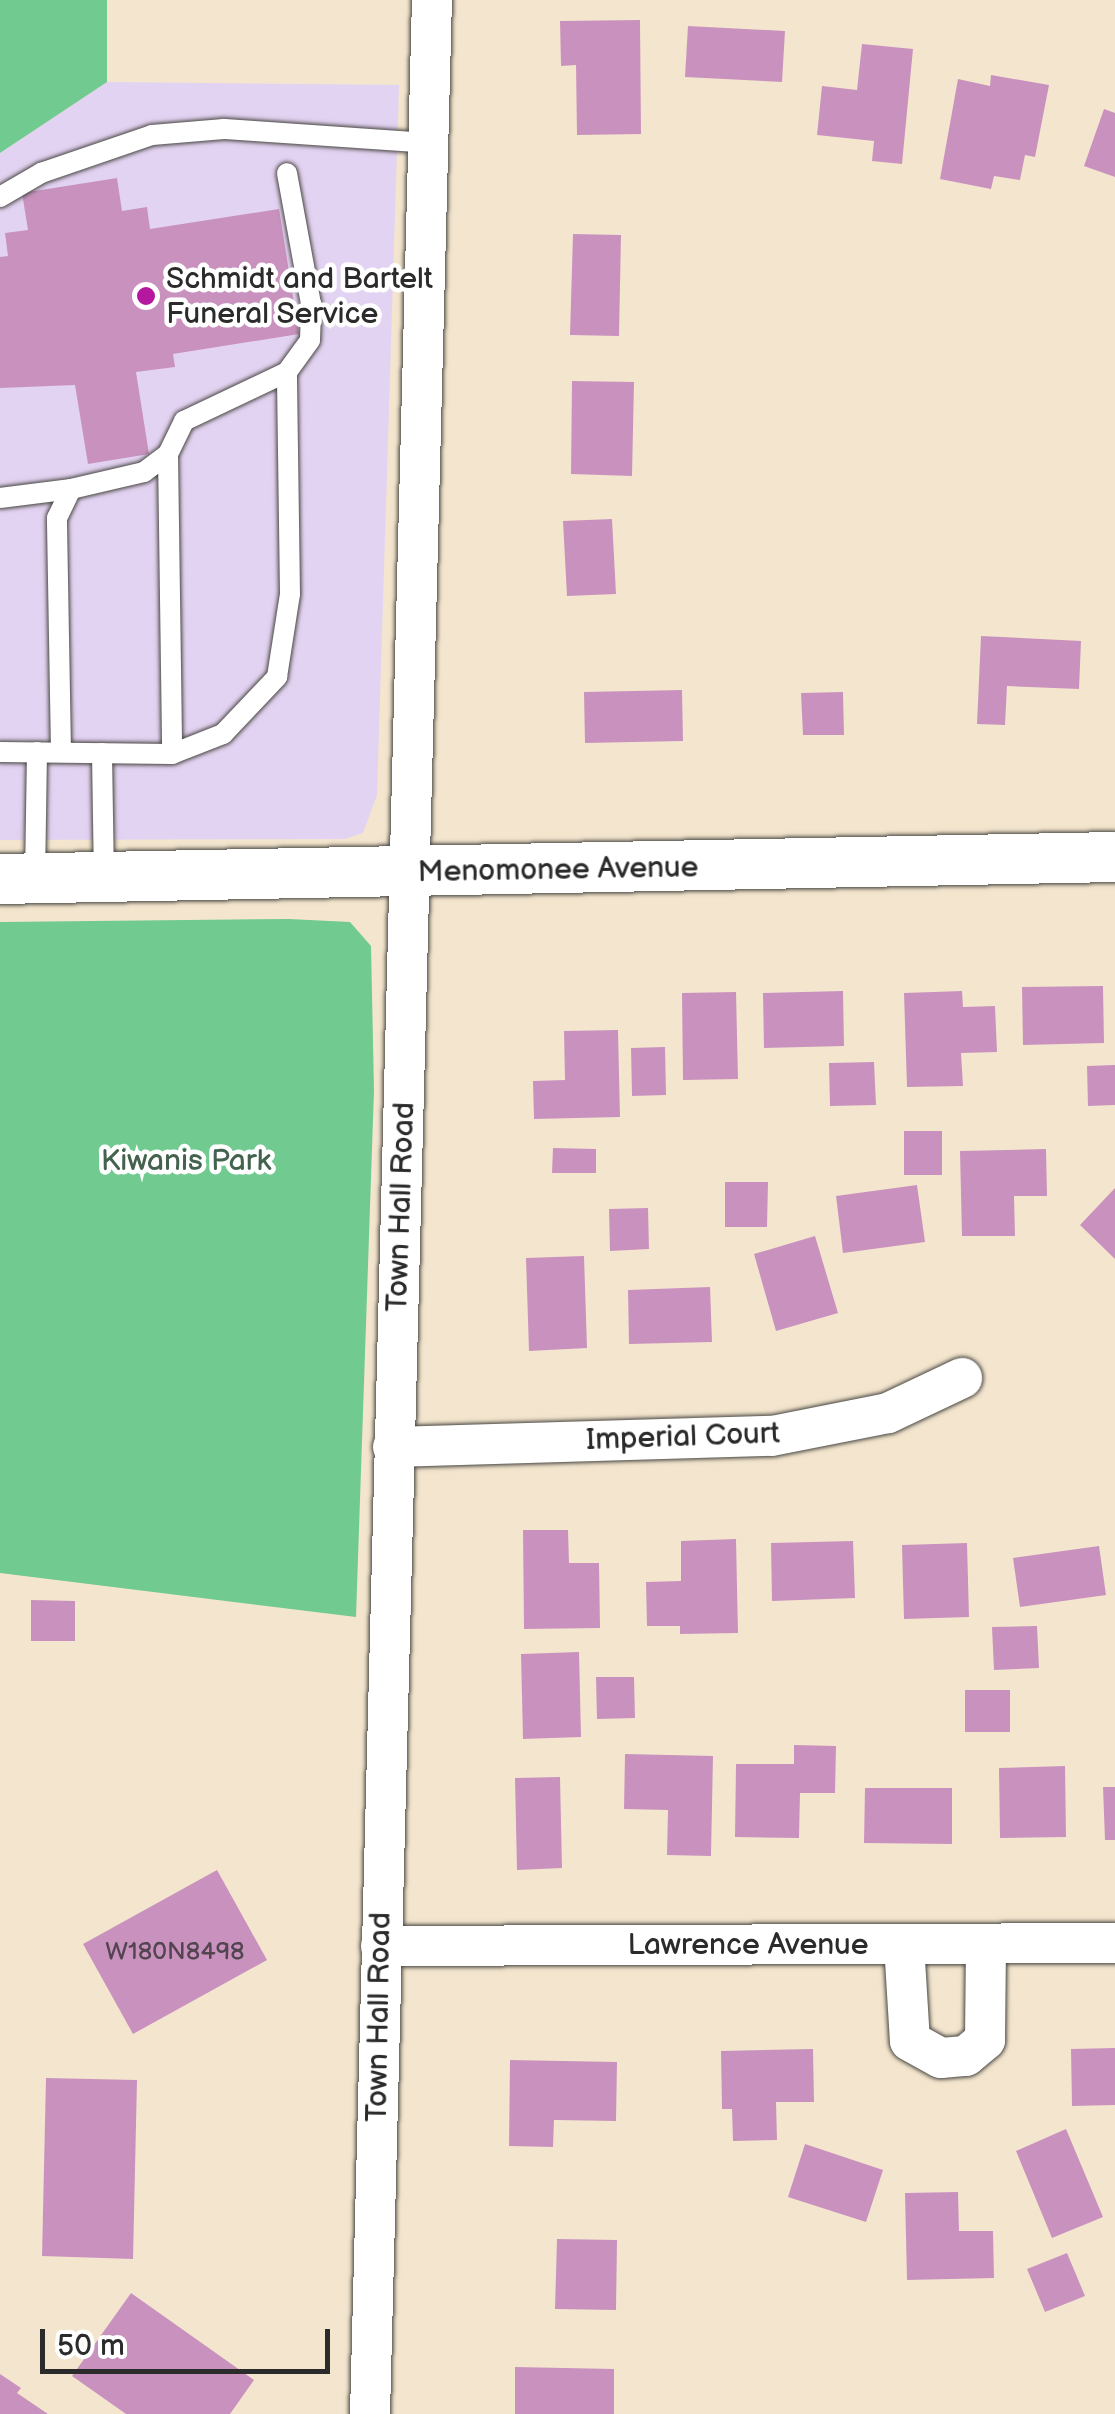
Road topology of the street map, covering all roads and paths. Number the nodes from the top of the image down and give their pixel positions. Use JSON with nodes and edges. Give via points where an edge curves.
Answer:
{"nodes":[{"id":1,"x":432,"y":0,"type":"edge"},
{"id":2,"x":429,"y":143,"type":"junction"},
{"id":3,"x":287,"y":173,"type":"dead end"},
{"id":4,"x":0,"y":197,"type":"edge"},
{"id":5,"x":287,"y":372,"type":"junction"},
{"id":6,"x":168,"y":454,"type":"junction"},
{"id":7,"x":71,"y":489,"type":"junction"},
{"id":8,"x":0,"y":498,"type":"edge"},
{"id":9,"x":0,"y":752,"type":"edge"},
{"id":10,"x":37,"y":752,"type":"junction"},
{"id":11,"x":61,"y":752,"type":"junction"},
{"id":12,"x":102,"y":754,"type":"junction"},
{"id":13,"x":172,"y":754,"type":"junction"},
{"id":14,"x":1115,"y":857,"type":"edge"},
{"id":15,"x":413,"y":874,"type":"junction"},
{"id":16,"x":104,"y":878,"type":"junction"},
{"id":17,"x":17,"y":879,"type":"edge"},
{"id":18,"x":962,"y":1378,"type":"dead end"},
{"id":19,"x":393,"y":1446,"type":"junction"},
{"id":20,"x":1115,"y":1943,"type":"edge"},
{"id":21,"x":904,"y":1944,"type":"junction"},
{"id":22,"x":986,"y":1944,"type":"junction"},
{"id":23,"x":381,"y":1946,"type":"junction"},
{"id":24,"x":370,"y":2414,"type":"edge"}],
"edges":[{"from":1,"to":2,"type":"street","name":"Town Hall Road"},
{"from":2,"to":4,"type":"lane","via":[[224,129],[152,134],[42,173]]},
{"from":2,"to":15,"type":"street","name":"Town Hall Road"},
{"from":3,"to":5,"type":"lane","via":[[312,304],[310,340]]},
{"from":5,"to":6,"type":"lane","via":[[184,421]]},
{"from":5,"to":13,"type":"lane","via":[[290,594],[278,677],[223,734]]},
{"from":6,"to":7,"type":"lane","via":[[144,472]]},
{"from":6,"to":13,"type":"lane"},
{"from":7,"to":8,"type":"lane"},
{"from":7,"to":11,"type":"lane","via":[[57,518]]},
{"from":9,"to":10,"type":"lane"},
{"from":10,"to":11,"type":"lane"},
{"from":10,"to":17,"type":"lane"},
{"from":11,"to":12,"type":"lane"},
{"from":12,"to":13,"type":"lane"},
{"from":12,"to":16,"type":"lane"},
{"from":14,"to":15,"type":"street","name":"Menomonee Avenue"},
{"from":15,"to":16,"type":"street","name":"Menomonee Avenue"},
{"from":15,"to":19,"type":"street","name":"Town Hall Road"},
{"from":16,"to":17,"type":"street","name":"Menomonee Avenue"},
{"from":18,"to":19,"type":"street","name":"Imperial Court","via":[[888,1413],[772,1436]]},
{"from":19,"to":23,"type":"street","name":"Town Hall Road"},
{"from":20,"to":22,"type":"street","name":"Lawrence Avenue"},
{"from":21,"to":22,"type":"street","name":"Lawrence Avenue"},
{"from":21,"to":22,"type":"street","via":[[910,2041],[942,2058],[966,2056],[985,2040]]},
{"from":21,"to":23,"type":"street","name":"Lawrence Avenue"},
{"from":23,"to":24,"type":"street","name":"Town Hall Road"}]}
